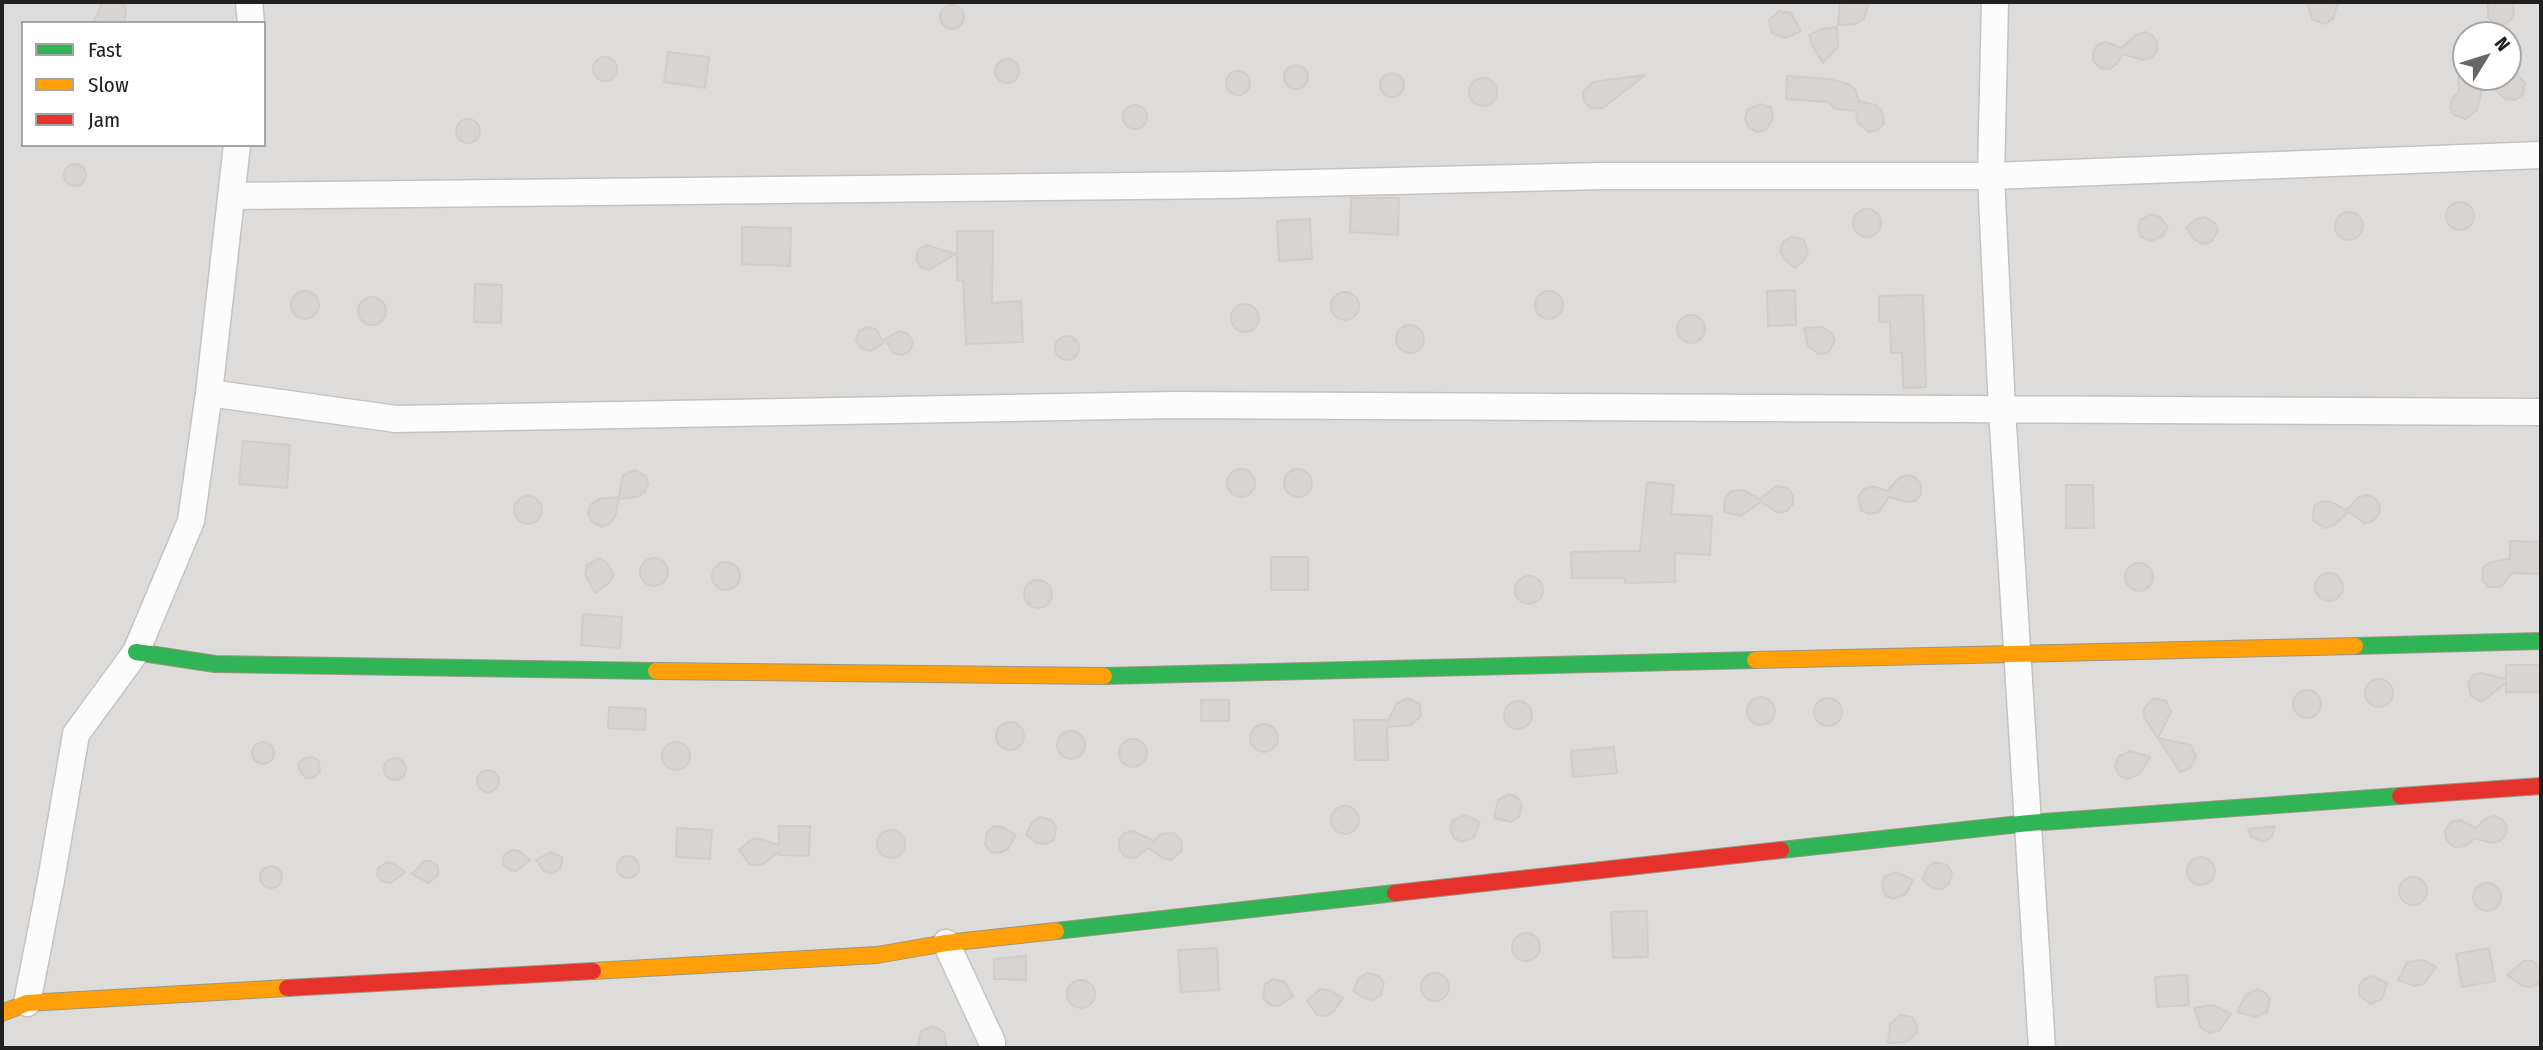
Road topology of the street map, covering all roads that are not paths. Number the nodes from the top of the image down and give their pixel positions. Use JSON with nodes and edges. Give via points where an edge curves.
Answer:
{"nodes":[{"id":1,"x":249,"y":2,"type":"edge"},
{"id":2,"x":1995,"y":2,"type":"edge"},
{"id":3,"x":251,"y":21,"type":"edge"},
{"id":4,"x":237,"y":147,"type":"edge"},
{"id":5,"x":2541,"y":155,"type":"edge"},
{"id":6,"x":1991,"y":176,"type":"junction"},
{"id":7,"x":231,"y":196,"type":"junction"},
{"id":8,"x":209,"y":393,"type":"junction"},
{"id":9,"x":2002,"y":409,"type":"junction"},
{"id":10,"x":2541,"y":412,"type":"edge"},
{"id":11,"x":2541,"y":641,"type":"edge"},
{"id":12,"x":136,"y":652,"type":"junction"},
{"id":13,"x":2018,"y":655,"type":"junction"},
{"id":14,"x":2541,"y":786,"type":"edge"},
{"id":15,"x":2029,"y":823,"type":"junction"},
{"id":16,"x":946,"y":943,"type":"junction"},
{"id":17,"x":27,"y":1003,"type":"junction"},
{"id":18,"x":2,"y":1013,"type":"edge"},
{"id":19,"x":992,"y":1048,"type":"edge"},
{"id":20,"x":2042,"y":1048,"type":"edge"}],
"edges":[{"from":1,"to":3,"type":"street"},
{"from":2,"to":6,"type":"street"},
{"from":4,"to":7,"type":"street"},
{"from":5,"to":6,"type":"street"},
{"from":6,"to":7,"type":"street","via":[[1602,176]]},
{"from":6,"to":9,"type":"street"},
{"from":7,"to":8,"type":"street"},
{"from":8,"to":9,"type":"street","via":[[396,419],[1172,405]]},
{"from":8,"to":12,"type":"street","via":[[191,522]]},
{"from":9,"to":10,"type":"street"},
{"from":9,"to":13,"type":"street"},
{"from":11,"to":13,"type":"street"},
{"from":12,"to":13,"type":"street","via":[[215,664],[1071,677]]},
{"from":12,"to":17,"type":"street","via":[[75,734]]},
{"from":13,"to":15,"type":"street"},
{"from":14,"to":15,"type":"street"},
{"from":15,"to":16,"type":"street"},
{"from":15,"to":20,"type":"street"},
{"from":16,"to":17,"type":"street","via":[[877,955]]},
{"from":16,"to":19,"type":"street"},
{"from":17,"to":18,"type":"street"}]}
